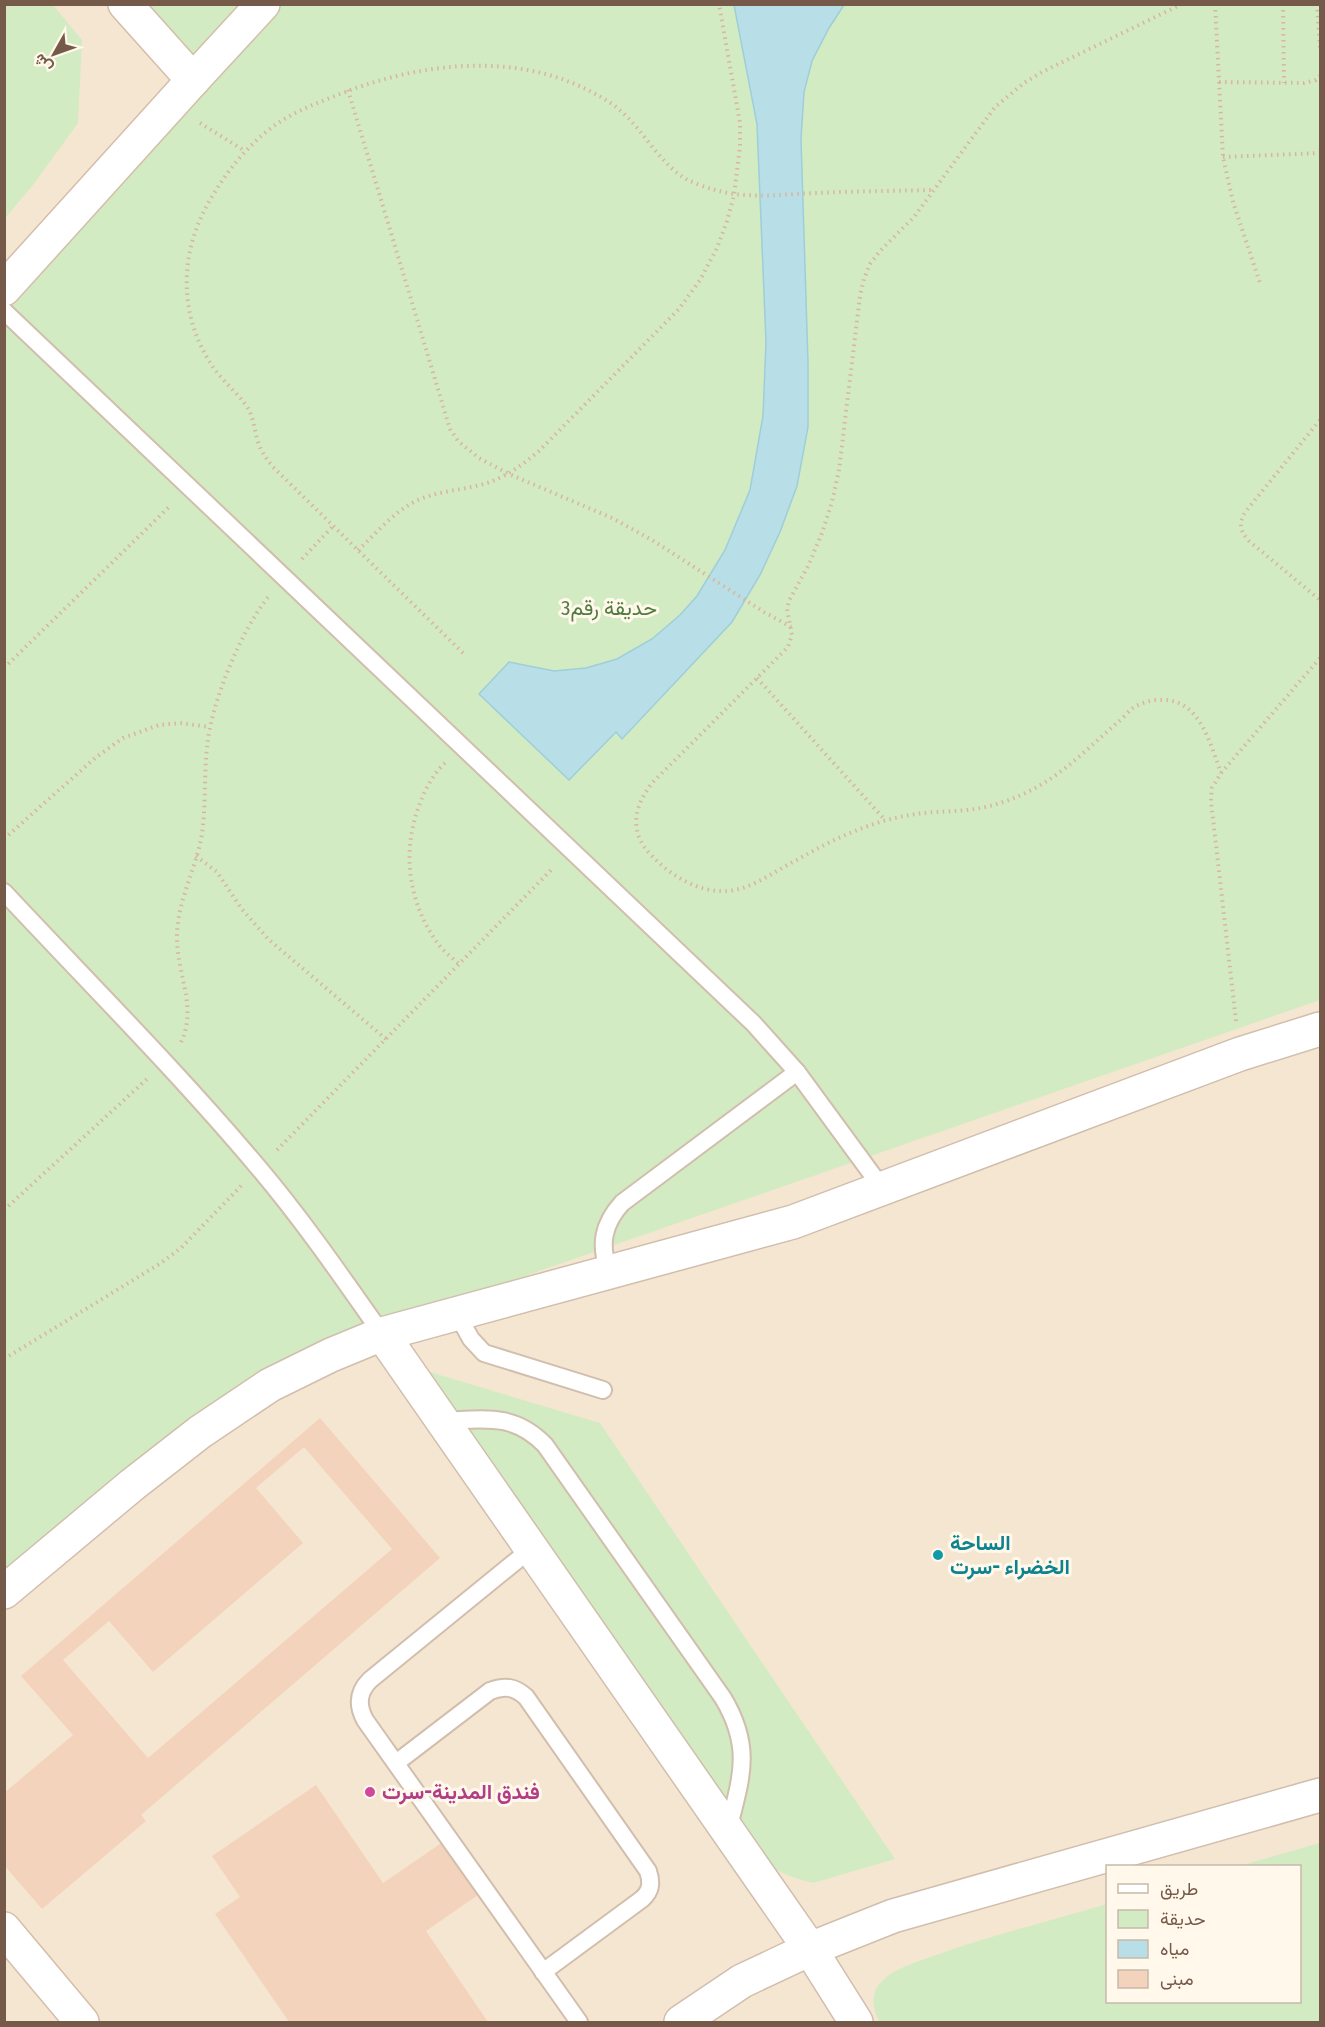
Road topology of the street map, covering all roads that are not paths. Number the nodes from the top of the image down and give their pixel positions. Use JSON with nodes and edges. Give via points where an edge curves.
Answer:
{"nodes":[{"id":1,"x":125,"y":4,"type":"edge"},
{"id":2,"x":263,"y":4,"type":"edge"},
{"id":3,"x":193,"y":80,"type":"junction"},
{"id":4,"x":4,"y":289,"type":"edge"},
{"id":5,"x":4,"y":311,"type":"edge"},
{"id":6,"x":4,"y":892,"type":"edge"},
{"id":7,"x":1320,"y":1029,"type":"edge"},
{"id":8,"x":797,"y":1072,"type":"junction"},
{"id":9,"x":882,"y":1188,"type":"junction"},
{"id":10,"x":609,"y":1271,"type":"junction"},
{"id":11,"x":456,"y":1312,"type":"junction"},
{"id":12,"x":382,"y":1334,"type":"junction"},
{"id":13,"x":603,"y":1390,"type":"dead end"},
{"id":14,"x":444,"y":1421,"type":"junction"},
{"id":15,"x":532,"y":1548,"type":"junction"},
{"id":16,"x":4,"y":1592,"type":"edge"},
{"id":17,"x":396,"y":1763,"type":"junction"},
{"id":18,"x":1320,"y":1795,"type":"edge"},
{"id":19,"x":728,"y":1831,"type":"junction"},
{"id":20,"x":4,"y":1929,"type":"edge"},
{"id":21,"x":810,"y":1949,"type":"junction"},
{"id":22,"x":543,"y":1972,"type":"junction"},
{"id":23,"x":81,"y":2022,"type":"edge"},
{"id":24,"x":579,"y":2022,"type":"edge"},
{"id":25,"x":681,"y":2022,"type":"edge"},
{"id":26,"x":855,"y":2022,"type":"edge"}],
"edges":[{"from":1,"to":3,"type":"street"},
{"from":2,"to":3,"type":"street"},
{"from":3,"to":4,"type":"street"},
{"from":5,"to":8,"type":"lane","via":[[754,1024]]},
{"from":6,"to":12,"type":"lane","via":[[259,1168]]},
{"from":7,"to":9,"type":"street","via":[[1240,1054]]},
{"from":8,"to":9,"type":"lane"},
{"from":8,"to":10,"type":"lane","via":[[622,1203],[607,1224],[603,1238]]},
{"from":9,"to":10,"type":"street","via":[[793,1222]]},
{"from":10,"to":11,"type":"street"},
{"from":11,"to":12,"type":"street"},
{"from":11,"to":13,"type":"lane","via":[[484,1353]]},
{"from":12,"to":14,"type":"street"},
{"from":12,"to":16,"type":"street","via":[[270,1385],[200,1432]]},
{"from":14,"to":15,"type":"street"},
{"from":14,"to":19,"type":"lane","via":[[502,1420],[537,1436],[710,1679],[732,1713],[742,1746],[741,1780]]},
{"from":15,"to":17,"type":"lane","via":[[364,1685],[360,1710]]},
{"from":15,"to":19,"type":"street"},
{"from":17,"to":22,"type":"lane"},
{"from":17,"to":22,"type":"lane","via":[[499,1687],[519,1691],[533,1707],[651,1880],[642,1899]]},
{"from":18,"to":21,"type":"street","via":[[893,1916]]},
{"from":19,"to":21,"type":"street"},
{"from":20,"to":23,"type":"street"},
{"from":21,"to":25,"type":"street","via":[[742,1981]]},
{"from":21,"to":26,"type":"street"},
{"from":22,"to":24,"type":"lane"}]}
